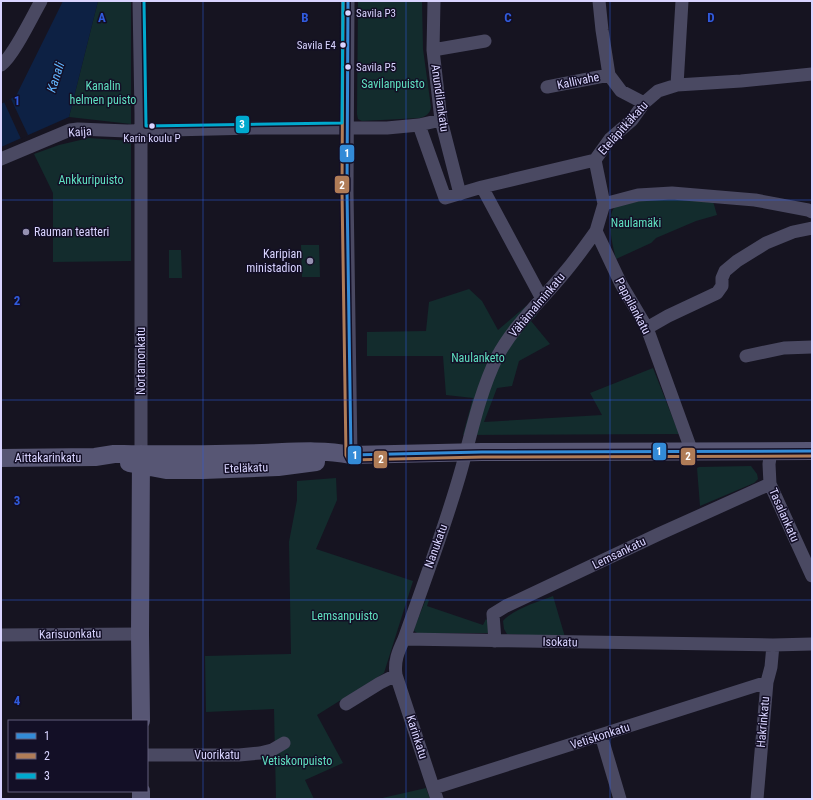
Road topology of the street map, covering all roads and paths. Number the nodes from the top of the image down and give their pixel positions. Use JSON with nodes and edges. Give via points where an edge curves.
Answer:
{"nodes":[{"id":1,"x":41,"y":1,"type":"edge"},
{"id":2,"x":138,"y":1,"type":"edge"},
{"id":3,"x":348,"y":1,"type":"edge"},
{"id":4,"x":434,"y":1,"type":"edge"},
{"id":5,"x":599,"y":1,"type":"edge"},
{"id":6,"x":682,"y":1,"type":"edge"},
{"id":7,"x":485,"y":41,"type":"dead end"},
{"id":8,"x":433,"y":50,"type":"junction"},
{"id":9,"x":3,"y":63,"type":"edge"},
{"id":10,"x":812,"y":74,"type":"edge"},
{"id":11,"x":609,"y":75,"type":"junction"},
{"id":12,"x":677,"y":85,"type":"junction"},
{"id":13,"x":547,"y":87,"type":"dead end"},
{"id":14,"x":644,"y":103,"type":"junction"},
{"id":15,"x":441,"y":120,"type":"junction"},
{"id":16,"x":419,"y":125,"type":"junction"},
{"id":17,"x":347,"y":128,"type":"junction"},
{"id":18,"x":141,"y":131,"type":"junction"},
{"id":19,"x":1,"y":159,"type":"edge"},
{"id":20,"x":595,"y":160,"type":"junction"},
{"id":21,"x":482,"y":187,"type":"junction"},
{"id":22,"x":460,"y":194,"type":"junction"},
{"id":23,"x":604,"y":204,"type":"junction"},
{"id":24,"x":812,"y":212,"type":"edge"},
{"id":25,"x":812,"y":228,"type":"edge"},
{"id":26,"x":596,"y":231,"type":"junction"},
{"id":27,"x":542,"y":297,"type":"junction"},
{"id":28,"x":646,"y":328,"type":"junction"},
{"id":29,"x":812,"y":347,"type":"edge"},
{"id":30,"x":746,"y":356,"type":"dead end"},
{"id":31,"x":689,"y":444,"type":"junction"},
{"id":32,"x":771,"y":451,"type":"junction"},
{"id":33,"x":812,"y":451,"type":"edge"},
{"id":34,"x":465,"y":452,"type":"junction"},
{"id":35,"x":350,"y":455,"type":"junction"},
{"id":36,"x":1,"y":458,"type":"edge"},
{"id":37,"x":141,"y":460,"type":"junction"},
{"id":38,"x":770,"y":484,"type":"junction"},
{"id":39,"x":812,"y":576,"type":"edge"},
{"id":40,"x":140,"y":634,"type":"junction"},
{"id":41,"x":1,"y":635,"type":"edge"},
{"id":42,"x":404,"y":639,"type":"junction"},
{"id":43,"x":495,"y":641,"type":"junction"},
{"id":44,"x":812,"y":644,"type":"edge"},
{"id":45,"x":774,"y":645,"type":"junction"},
{"id":46,"x":396,"y":675,"type":"junction"},
{"id":47,"x":766,"y":682,"type":"junction"},
{"id":48,"x":346,"y":704,"type":"dead end"},
{"id":49,"x":141,"y":720,"type":"edge"},
{"id":50,"x":601,"y":736,"type":"junction"},
{"id":51,"x":284,"y":743,"type":"dead end"},
{"id":52,"x":148,"y":755,"type":"edge"},
{"id":53,"x":435,"y":794,"type":"edge"},
{"id":54,"x":620,"y":799,"type":"edge"},
{"id":55,"x":757,"y":799,"type":"edge"}],
"edges":[{"from":1,"to":9,"type":"street"},
{"from":2,"to":18,"type":"street","name":"Nortamonkatu"},
{"from":3,"to":17,"type":"street"},
{"from":4,"to":8,"type":"street","name":"Anundilankatu"},
{"from":5,"to":11,"type":"street"},
{"from":6,"to":12,"type":"street"},
{"from":7,"to":8,"type":"street"},
{"from":8,"to":15,"type":"street","name":"Anundilankatu"},
{"from":10,"to":12,"type":"street","name":"Eteläpitkäkatu"},
{"from":11,"to":13,"type":"street","name":"Kallivahe"},
{"from":11,"to":14,"type":"street","via":[[621,91]]},
{"from":12,"to":14,"type":"street","name":"Eteläpitkäkatu","via":[[658,91]]},
{"from":14,"to":20,"type":"street","name":"Eteläpitkäkatu","via":[[632,120],[610,139]]},
{"from":15,"to":16,"type":"street","name":"Kaija"},
{"from":15,"to":22,"type":"street","name":"Anundilankatu"},
{"from":16,"to":17,"type":"street","name":"Kaija"},
{"from":16,"to":22,"type":"street","name":"Anundilankatu","via":[[445,198]]},
{"from":17,"to":18,"type":"street","name":"Kaija"},
{"from":17,"to":35,"type":"street"},
{"from":18,"to":19,"type":"street","name":"Kaija","via":[[70,130]]},
{"from":18,"to":37,"type":"street","name":"Nortamonkatu"},
{"from":20,"to":21,"type":"street","name":"Eteläpitkäkatu"},
{"from":20,"to":23,"type":"street"},
{"from":21,"to":22,"type":"street","name":"Anundilankatu"},
{"from":21,"to":27,"type":"street"},
{"from":23,"to":24,"type":"street","via":[[638,195],[672,192],[755,200]]},
{"from":23,"to":26,"type":"street"},
{"from":25,"to":28,"type":"street","via":[[793,232],[766,243],[725,271],[718,293]]},
{"from":26,"to":27,"type":"street","name":"Vähämalminkatu"},
{"from":26,"to":28,"type":"street","name":"Pappilankatu","via":[[621,284]]},
{"from":27,"to":34,"type":"street","name":"Vähämalminkatu","via":[[508,338],[497,357]]},
{"from":28,"to":31,"type":"street","name":"Pappilankatu"},
{"from":29,"to":30,"type":"street","via":[[784,348]]},
{"from":31,"to":32,"type":"main road","name":"Eteläkatu"},
{"from":31,"to":34,"type":"main road","name":"Eteläkatu"},
{"from":32,"to":33,"type":"main road","name":"Eteläkatu"},
{"from":32,"to":38,"type":"street","name":"Tasalankatu"},
{"from":34,"to":35,"type":"main road","name":"Eteläkatu"},
{"from":34,"to":42,"type":"street","name":"Nanukatu","via":[[463,466]]},
{"from":35,"to":37,"type":"main road","name":"Eteläkatu","via":[[315,452],[202,455]]},
{"from":36,"to":37,"type":"main road","name":"Aittakarinkatu","via":[[95,457],[114,454]]},
{"from":37,"to":40,"type":"main road","name":"Nortamonkatu"},
{"from":38,"to":39,"type":"street","name":"Tasalankatu"},
{"from":38,"to":43,"type":"street","name":"Lemsankatu","via":[[499,610],[492,614]]},
{"from":40,"to":41,"type":"street","name":"Karisuonkatu"},
{"from":40,"to":49,"type":"main road","name":"Nortamonkatu"},
{"from":42,"to":43,"type":"street","name":"Isokatu"},
{"from":42,"to":46,"type":"street","via":[[396,657]]},
{"from":43,"to":45,"type":"street","name":"Isokatu"},
{"from":44,"to":45,"type":"street","name":"Isokatu"},
{"from":45,"to":47,"type":"street","name":"Hakrinkatu"},
{"from":46,"to":48,"type":"street"},
{"from":46,"to":53,"type":"street","name":"Karinkatu"},
{"from":47,"to":50,"type":"street","name":"Vetiskonkatu"},
{"from":47,"to":55,"type":"street","name":"Hakrinkatu"},
{"from":50,"to":53,"type":"street","name":"Vetiskonkatu"},
{"from":50,"to":54,"type":"street"},
{"from":51,"to":52,"type":"street","name":"Vuorikatu","via":[[272,750],[239,755]]}]}
